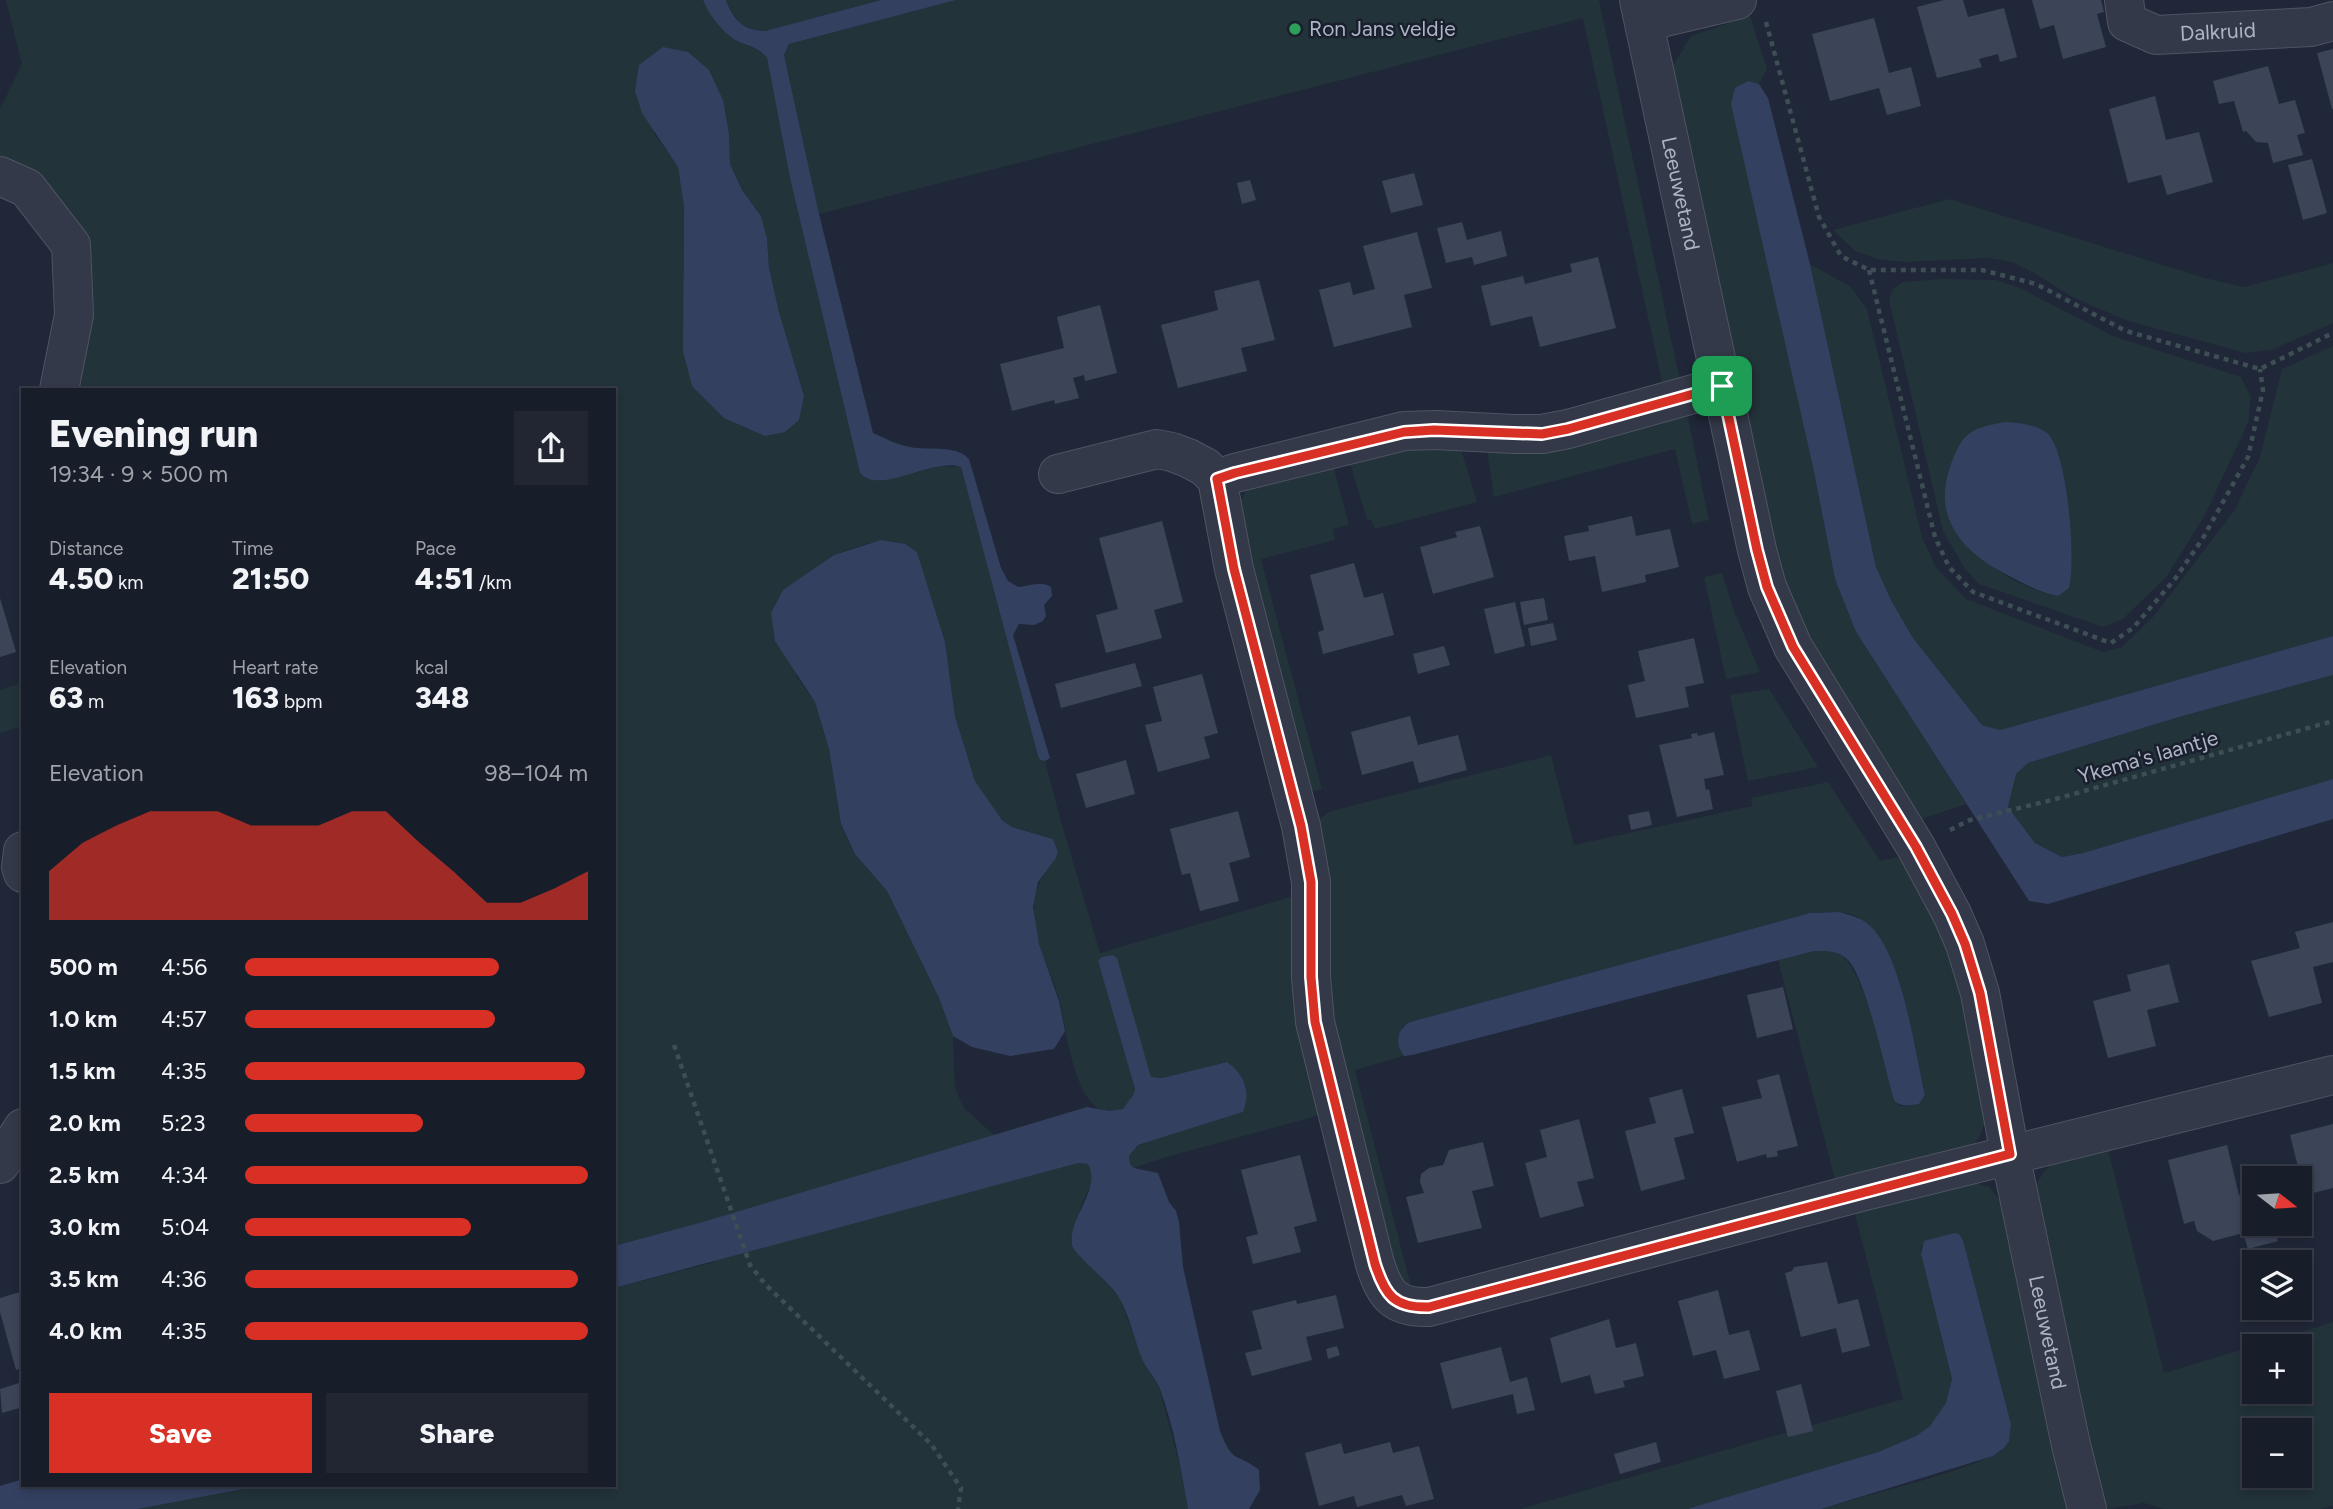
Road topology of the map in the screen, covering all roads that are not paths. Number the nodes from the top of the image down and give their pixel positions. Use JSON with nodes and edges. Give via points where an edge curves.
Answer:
{"nodes":[{"id":1,"x":2124,"y":0,"type":"edge"},
{"id":2,"x":1750,"y":6,"type":"edge"},
{"id":3,"x":1642,"y":11,"type":"edge"},
{"id":4,"x":2333,"y":21,"type":"edge"},
{"id":5,"x":0,"y":176,"type":"edge"},
{"id":6,"x":1722,"y":386,"type":"junction"},
{"id":7,"x":60,"y":388,"type":"edge"},
{"id":8,"x":1058,"y":474,"type":"dead end"},
{"id":9,"x":1217,"y":479,"type":"junction"},
{"id":10,"x":2333,"y":1075,"type":"edge"},
{"id":11,"x":2010,"y":1154,"type":"junction"},
{"id":12,"x":2087,"y":1509,"type":"edge"}],
"edges":[{"from":1,"to":4,"type":"street","name":"Dalkruid","via":[[2127,22],[2156,35],[2311,27]]},
{"from":2,"to":3,"type":"street"},
{"from":3,"to":6,"type":"street","name":"Leeuwetand"},
{"from":5,"to":7,"type":"street","via":[[27,188],[71,246],[74,315]]},
{"from":6,"to":9,"type":"street","via":[[1542,434],[1404,432]]},
{"from":6,"to":11,"type":"street","name":"Leeuwetand","via":[[1757,550],[1784,628],[1916,847],[1965,944],[1980,993]]},
{"from":8,"to":9,"type":"street","via":[[1157,449],[1188,458]]},
{"from":9,"to":11,"type":"street","via":[[1234,569],[1301,826],[1311,882],[1315,1022],[1375,1264],[1391,1298],[1402,1305],[1429,1307]]},
{"from":10,"to":11,"type":"street"},
{"from":11,"to":12,"type":"street","name":"Leeuwetand"}]}
